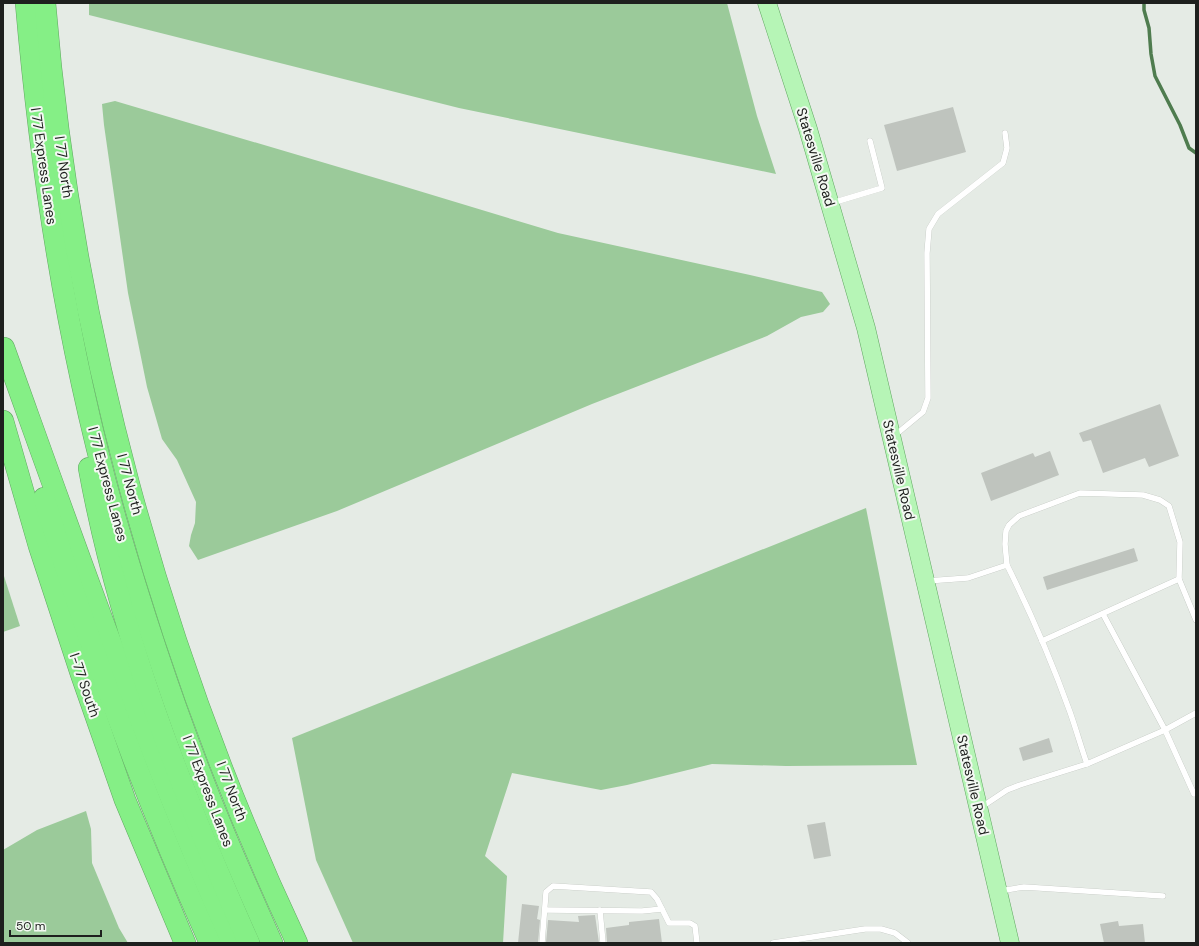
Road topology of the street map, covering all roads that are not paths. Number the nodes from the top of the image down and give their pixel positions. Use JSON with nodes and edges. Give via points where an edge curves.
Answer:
{"nodes":[{"id":1,"x":26,"y":3,"type":"edge"},
{"id":2,"x":46,"y":3,"type":"edge"},
{"id":3,"x":766,"y":3,"type":"edge"},
{"id":4,"x":1005,"y":133,"type":"dead end"},
{"id":5,"x":870,"y":141,"type":"dead end"},
{"id":6,"x":831,"y":204,"type":"junction"},
{"id":7,"x":70,"y":323,"type":"junction"},
{"id":8,"x":3,"y":346,"type":"edge"},
{"id":9,"x":3,"y":421,"type":"edge"},
{"id":10,"x":892,"y":438,"type":"junction"},
{"id":11,"x":1007,"y":565,"type":"junction"},
{"id":12,"x":1179,"y":579,"type":"junction"},
{"id":13,"x":925,"y":581,"type":"junction"},
{"id":14,"x":1103,"y":614,"type":"junction"},
{"id":15,"x":1196,"y":620,"type":"edge"},
{"id":16,"x":1042,"y":641,"type":"junction"},
{"id":17,"x":1196,"y":713,"type":"edge"},
{"id":18,"x":1165,"y":730,"type":"junction"},
{"id":19,"x":1087,"y":764,"type":"junction"},
{"id":20,"x":1196,"y":793,"type":"edge"},
{"id":21,"x":979,"y":809,"type":"junction"},
{"id":22,"x":998,"y":891,"type":"junction"},
{"id":23,"x":1163,"y":896,"type":"dead end"},
{"id":24,"x":662,"y":908,"type":"junction"},
{"id":25,"x":545,"y":910,"type":"junction"},
{"id":26,"x":600,"y":910,"type":"junction"},
{"id":27,"x":186,"y":943,"type":"edge"},
{"id":28,"x":210,"y":943,"type":"edge"},
{"id":29,"x":232,"y":943,"type":"edge"},
{"id":30,"x":249,"y":943,"type":"edge"},
{"id":31,"x":272,"y":943,"type":"edge"},
{"id":32,"x":296,"y":943,"type":"edge"},
{"id":33,"x":542,"y":943,"type":"edge"},
{"id":34,"x":604,"y":943,"type":"edge"},
{"id":35,"x":697,"y":943,"type":"edge"},
{"id":36,"x":773,"y":943,"type":"edge"},
{"id":37,"x":908,"y":943,"type":"edge"},
{"id":38,"x":1010,"y":943,"type":"edge"}],
"edges":[{"from":1,"to":7,"type":"highway","name":"I 77 Express Lanes","via":[[45,177]]},
{"from":2,"to":32,"type":"highway","name":"I 77 North","via":[[58,123],[78,254],[104,384],[135,505],[198,703],[246,827]]},
{"from":3,"to":6,"type":"main road","name":"Statesville Road"},
{"from":4,"to":10,"type":"lane","via":[[1007,148],[1003,164],[938,214],[929,230],[928,398],[923,412]]},
{"from":5,"to":6,"type":"lane","via":[[882,188]]},
{"from":6,"to":10,"type":"main road","name":"Statesville Road","via":[[866,328]]},
{"from":7,"to":30,"type":"highway","via":[[93,486],[122,610],[181,780]]},
{"from":7,"to":31,"type":"highway","name":"I 77 Express Lanes","via":[[83,389],[110,496],[155,647],[217,814]]},
{"from":8,"to":28,"type":"highway","via":[[53,527],[99,668],[146,792]]},
{"from":8,"to":29,"type":"highway","via":[[144,730],[191,849]]},
{"from":9,"to":27,"type":"highway","name":"I-77 South","via":[[39,546],[125,800]]},
{"from":10,"to":13,"type":"main road","name":"Statesville Road"},
{"from":11,"to":12,"type":"lane","via":[[1006,531],[1019,516],[1080,493],[1143,495],[1160,500],[1169,506],[1180,542]]},
{"from":11,"to":13,"type":"lane","via":[[968,578]]},
{"from":11,"to":16,"type":"lane"},
{"from":12,"to":14,"type":"lane"},
{"from":12,"to":15,"type":"lane"},
{"from":13,"to":21,"type":"main road","name":"Statesville Road"},
{"from":14,"to":16,"type":"lane"},
{"from":14,"to":18,"type":"lane"},
{"from":16,"to":19,"type":"lane","via":[[1071,713]]},
{"from":17,"to":18,"type":"lane"},
{"from":18,"to":19,"type":"lane"},
{"from":18,"to":20,"type":"lane","via":[[1194,794]]},
{"from":19,"to":21,"type":"lane","via":[[1007,790]]},
{"from":21,"to":22,"type":"main road","name":"Statesville Road"},
{"from":22,"to":23,"type":"lane","via":[[1024,887]]},
{"from":22,"to":38,"type":"main road","name":"Statesville Road"},
{"from":24,"to":25,"type":"lane","via":[[651,892],[553,886],[546,892]]},
{"from":24,"to":26,"type":"lane","via":[[642,911]]},
{"from":24,"to":35,"type":"lane","via":[[670,923],[690,923],[695,926]]},
{"from":25,"to":26,"type":"lane"},
{"from":25,"to":33,"type":"lane"},
{"from":26,"to":34,"type":"lane"},
{"from":36,"to":37,"type":"lane","via":[[865,929],[881,929],[895,933]]}]}
